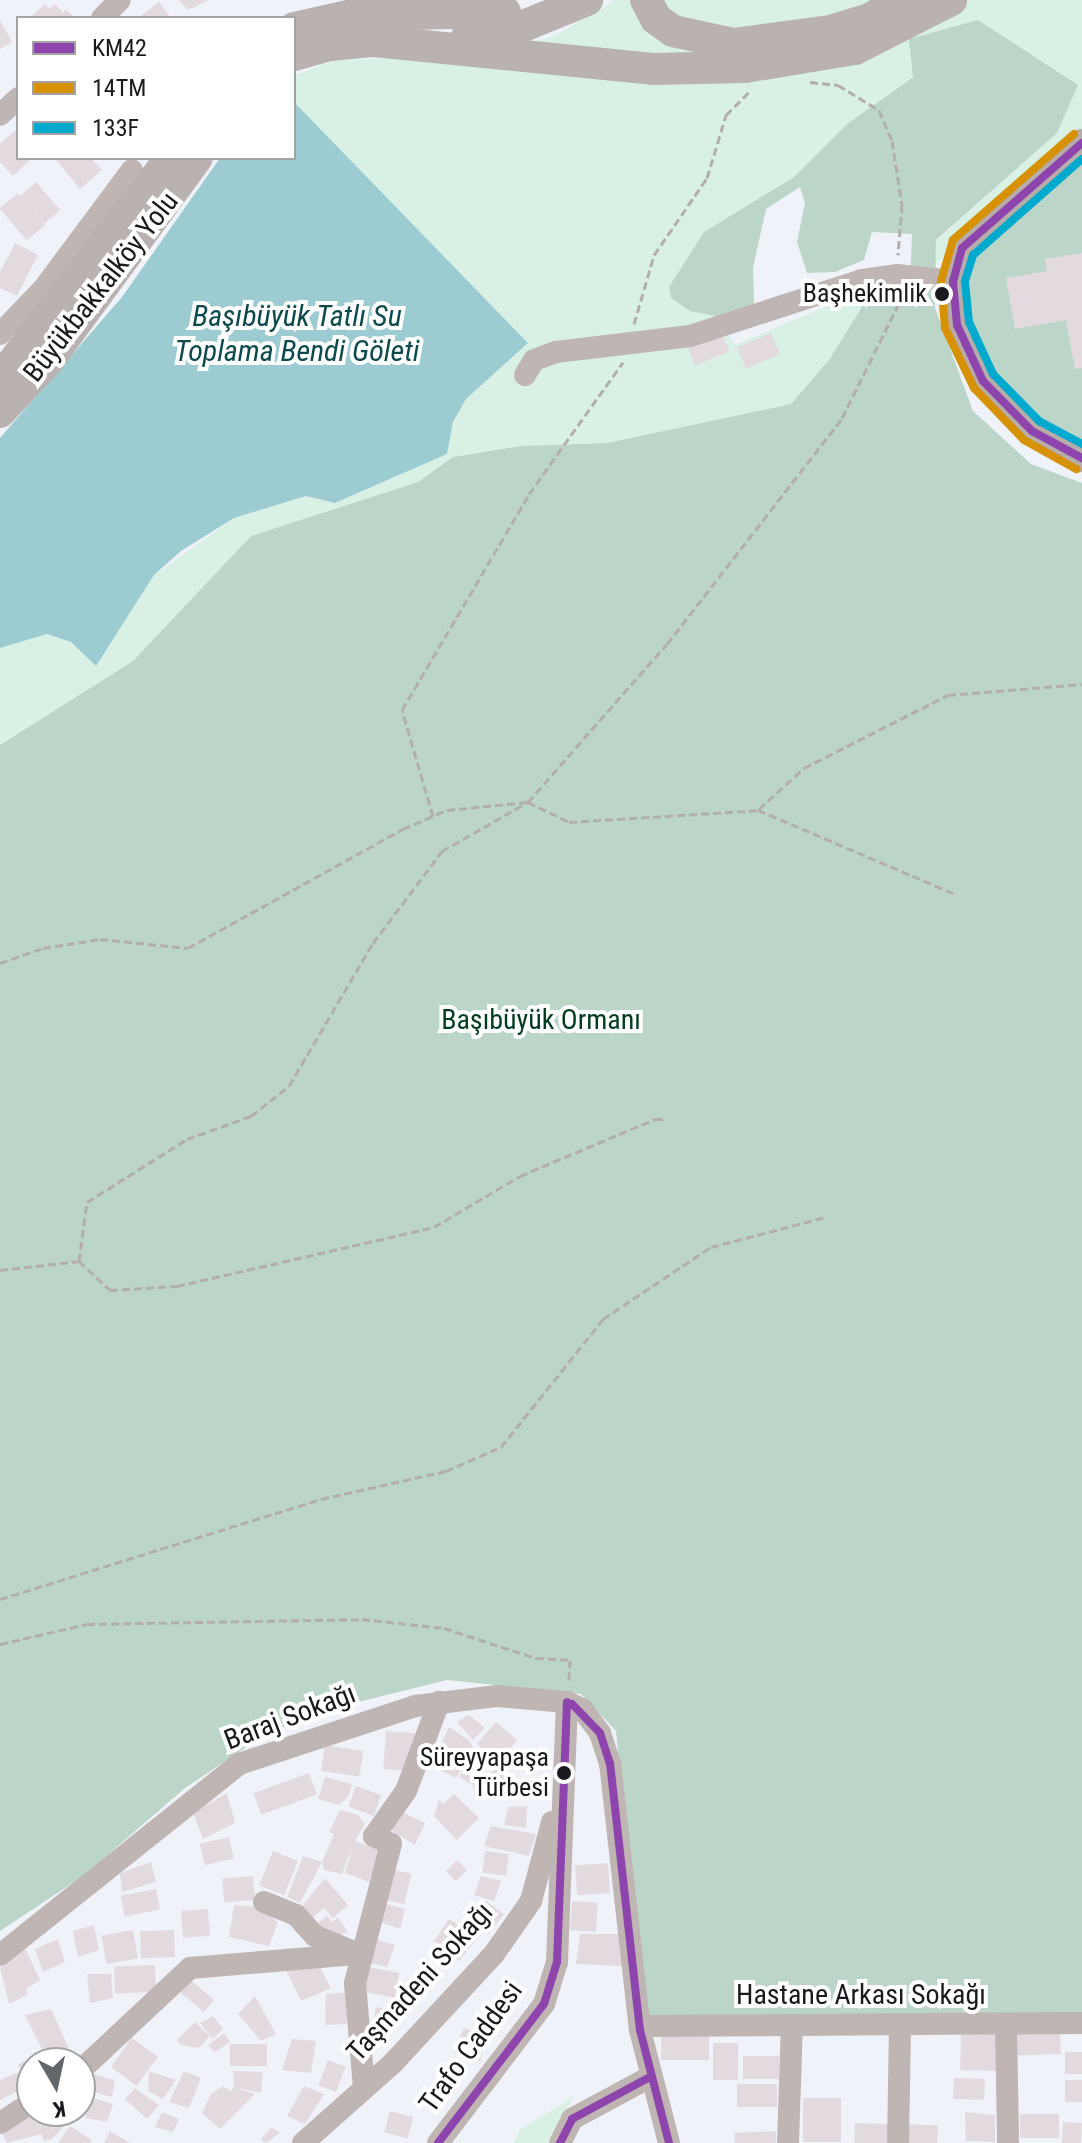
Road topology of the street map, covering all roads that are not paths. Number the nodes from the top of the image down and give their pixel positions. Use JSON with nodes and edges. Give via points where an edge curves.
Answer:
{"nodes":[{"id":1,"x":120,"y":0,"type":"edge"},
{"id":2,"x":337,"y":0,"type":"edge"},
{"id":3,"x":534,"y":0,"type":"edge"},
{"id":4,"x":544,"y":0,"type":"edge"},
{"id":5,"x":587,"y":0,"type":"edge"},
{"id":6,"x":646,"y":0,"type":"edge"},
{"id":7,"x":901,"y":0,"type":"edge"},
{"id":8,"x":951,"y":0,"type":"edge"},
{"id":9,"x":422,"y":8,"type":"edge"},
{"id":10,"x":104,"y":16,"type":"edge"},
{"id":11,"x":296,"y":36,"type":"edge"},
{"id":12,"x":296,"y":37,"type":"edge"},
{"id":13,"x":296,"y":37,"type":"edge"},
{"id":14,"x":374,"y":41,"type":"junction"},
{"id":15,"x":16,"y":100,"type":"edge"},
{"id":16,"x":0,"y":115,"type":"edge"},
{"id":17,"x":1082,"y":143,"type":"edge"},
{"id":18,"x":169,"y":160,"type":"edge"},
{"id":19,"x":196,"y":160,"type":"edge"},
{"id":20,"x":132,"y":170,"type":"dead end"},
{"id":21,"x":953,"y":281,"type":"junction"},
{"id":22,"x":0,"y":334,"type":"edge"},
{"id":23,"x":525,"y":375,"type":"dead end"},
{"id":24,"x":0,"y":379,"type":"edge"},
{"id":25,"x":0,"y":412,"type":"edge"},
{"id":26,"x":1082,"y":458,"type":"edge"},
{"id":27,"x":439,"y":1702,"type":"junction"},
{"id":28,"x":567,"y":1702,"type":"junction"},
{"id":29,"x":563,"y":1794,"type":"junction"},
{"id":30,"x":264,"y":1902,"type":"dead end"},
{"id":31,"x":358,"y":1954,"type":"junction"},
{"id":32,"x":0,"y":1955,"type":"edge"},
{"id":33,"x":1082,"y":2023,"type":"edge"},
{"id":34,"x":1006,"y":2024,"type":"junction"},
{"id":35,"x":792,"y":2025,"type":"junction"},
{"id":36,"x":900,"y":2025,"type":"junction"},
{"id":37,"x":640,"y":2026,"type":"junction"},
{"id":38,"x":96,"y":2056,"type":"edge"},
{"id":39,"x":650,"y":2077,"type":"junction"},
{"id":40,"x":364,"y":2088,"type":"junction"},
{"id":41,"x":303,"y":2143,"type":"edge"},
{"id":42,"x":438,"y":2143,"type":"edge"},
{"id":43,"x":560,"y":2143,"type":"edge"},
{"id":44,"x":669,"y":2143,"type":"edge"},
{"id":45,"x":788,"y":2143,"type":"edge"},
{"id":46,"x":898,"y":2143,"type":"edge"},
{"id":47,"x":1008,"y":2143,"type":"edge"}],
"edges":[{"from":1,"to":10,"type":"street"},
{"from":2,"to":11,"type":"highway"},
{"from":3,"to":9,"type":"highway"},
{"from":4,"to":9,"type":"highway","via":[[511,12]]},
{"from":5,"to":14,"type":"highway","via":[[504,34]]},
{"from":6,"to":7,"type":"highway","via":[[656,19],[673,31],[733,44],[830,31],[870,19]]},
{"from":8,"to":14,"type":"highway","via":[[855,49],[745,67],[653,69]]},
{"from":9,"to":12,"type":"highway","via":[[352,15]]},
{"from":13,"to":14,"type":"highway"},
{"from":15,"to":16,"type":"street"},
{"from":17,"to":21,"type":"main road","via":[[962,248]]},
{"from":18,"to":24,"type":"highway","name":"Büyükbakkalköy Yolu"},
{"from":19,"to":25,"type":"highway","name":"Büyükbakkalköy Yolu","via":[[50,358]]},
{"from":20,"to":22,"type":"street","via":[[44,288]]},
{"from":21,"to":23,"type":"street","via":[[897,275],[862,280],[690,336],[556,352],[534,360]]},
{"from":21,"to":26,"type":"main road","via":[[957,325],[983,381],[1032,431]]},
{"from":27,"to":28,"type":"street","name":"Baraj Sokağı","via":[[535,1695]]},
{"from":27,"to":31,"type":"street","via":[[406,1791],[374,1836],[391,1844]]},
{"from":27,"to":32,"type":"street","name":"Baraj Sokağı","via":[[376,1716],[239,1764]]},
{"from":28,"to":29,"type":"street"},
{"from":28,"to":37,"type":"street","via":[[582,1709],[600,1733],[610,1763]]},
{"from":29,"to":40,"type":"street","name":"Taşmadeni Sokağı","via":[[531,1901],[494,1954]]},
{"from":29,"to":42,"type":"street","name":"Trafo Caddesi","via":[[557,1962],[544,2004]]},
{"from":30,"to":31,"type":"street","via":[[296,1915],[315,1936]]},
{"from":31,"to":38,"type":"street","via":[[190,1968]]},
{"from":31,"to":40,"type":"street","via":[[355,1983]]},
{"from":33,"to":34,"type":"street","name":"Hastane Arkası Sokağı"},
{"from":34,"to":36,"type":"street","name":"Hastane Arkası Sokağı"},
{"from":34,"to":47,"type":"street"},
{"from":35,"to":36,"type":"street","name":"Hastane Arkası Sokağı"},
{"from":35,"to":37,"type":"street","name":"Hastane Arkası Sokağı"},
{"from":35,"to":45,"type":"street"},
{"from":36,"to":46,"type":"street"},
{"from":37,"to":39,"type":"street"},
{"from":39,"to":43,"type":"street","via":[[572,2119]]},
{"from":39,"to":44,"type":"street"},
{"from":40,"to":41,"type":"street","name":"Taşmadeni Sokağı"}]}
